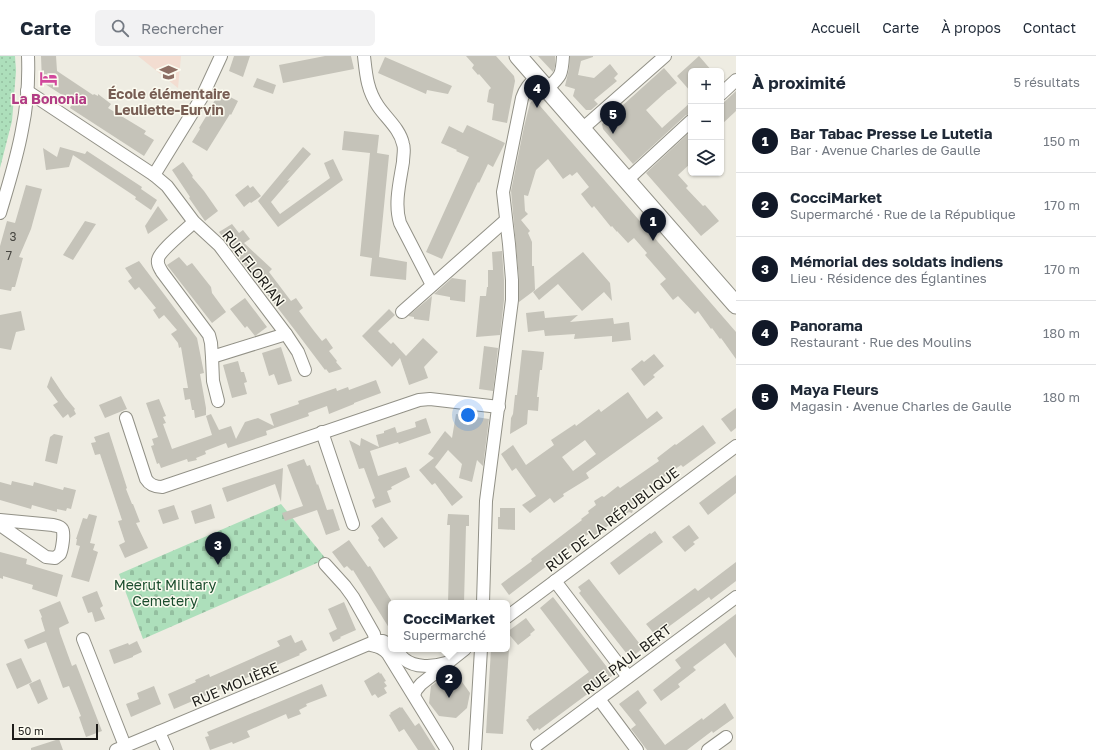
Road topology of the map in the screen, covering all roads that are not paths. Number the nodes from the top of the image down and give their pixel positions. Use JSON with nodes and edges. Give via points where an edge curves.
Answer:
{"nodes":[{"id":1,"x":28,"y":56,"type":"edge"},
{"id":2,"x":221,"y":56,"type":"edge"},
{"id":3,"x":364,"y":56,"type":"edge"},
{"id":4,"x":518,"y":56,"type":"edge"},
{"id":5,"x":563,"y":56,"type":"edge"},
{"id":6,"x":665,"y":56,"type":"edge"},
{"id":7,"x":736,"y":80,"type":"edge"},
{"id":8,"x":542,"y":83,"type":"junction"},
{"id":9,"x":28,"y":91,"type":"junction"},
{"id":10,"x":724,"y":91,"type":"edge"},
{"id":11,"x":688,"y":124,"type":"edge"},
{"id":12,"x":582,"y":129,"type":"junction"},
{"id":13,"x":154,"y":174,"type":"junction"},
{"id":14,"x":627,"y":180,"type":"junction"},
{"id":15,"x":0,"y":213,"type":"edge"},
{"id":16,"x":506,"y":220,"type":"junction"},
{"id":17,"x":194,"y":222,"type":"junction"},
{"id":18,"x":432,"y":285,"type":"junction"},
{"id":19,"x":736,"y":305,"type":"edge"},
{"id":20,"x":402,"y":312,"type":"dead end"},
{"id":21,"x":286,"y":334,"type":"junction"},
{"id":22,"x":212,"y":357,"type":"junction"},
{"id":23,"x":305,"y":370,"type":"dead end"},
{"id":24,"x":218,"y":401,"type":"dead end"},
{"id":25,"x":499,"y":407,"type":"junction"},
{"id":26,"x":126,"y":418,"type":"dead end"},
{"id":27,"x":322,"y":432,"type":"junction"},
{"id":28,"x":736,"y":446,"type":"edge"},
{"id":29,"x":0,"y":520,"type":"edge"},
{"id":30,"x":353,"y":524,"type":"dead end"},
{"id":31,"x":0,"y":525,"type":"edge"},
{"id":32,"x":325,"y":564,"type":"dead end"},
{"id":33,"x":556,"y":581,"type":"junction"},
{"id":34,"x":736,"y":597,"type":"edge"},
{"id":35,"x":483,"y":600,"type":"edge"},
{"id":36,"x":510,"y":615,"type":"edge"},
{"id":37,"x":83,"y":639,"type":"dead end"},
{"id":38,"x":373,"y":644,"type":"junction"},
{"id":39,"x":388,"y":644,"type":"edge"},
{"id":40,"x":398,"y":652,"type":"edge"},
{"id":41,"x":461,"y":652,"type":"edge"},
{"id":42,"x":481,"y":652,"type":"edge"},
{"id":43,"x":448,"y":662,"type":"junction"},
{"id":44,"x":628,"y":677,"type":"junction"},
{"id":45,"x":414,"y":695,"type":"junction"},
{"id":46,"x":599,"y":699,"type":"junction"},
{"id":47,"x":159,"y":732,"type":"junction"},
{"id":48,"x":726,"y":737,"type":"dead end"},
{"id":49,"x":537,"y":746,"type":"dead end"},
{"id":50,"x":120,"y":748,"type":"edge"},
{"id":51,"x":167,"y":750,"type":"edge"},
{"id":52,"x":447,"y":750,"type":"edge"},
{"id":53,"x":475,"y":750,"type":"edge"},
{"id":54,"x":637,"y":750,"type":"edge"},
{"id":55,"x":708,"y":750,"type":"edge"}],
"edges":[{"from":1,"to":9,"type":"street"},
{"from":2,"to":13,"type":"street","via":[[202,97]]},
{"from":3,"to":18,"type":"street","via":[[370,91],[403,143],[404,154],[397,208],[400,223]]},
{"from":4,"to":8,"type":"main road"},
{"from":5,"to":8,"type":"street","via":[[560,76]]},
{"from":6,"to":12,"type":"street"},
{"from":7,"to":10,"type":"street"},
{"from":8,"to":12,"type":"main road"},
{"from":8,"to":16,"type":"street","via":[[528,85],[522,98],[504,185]]},
{"from":9,"to":13,"type":"street","name":"RUE FLORIAN"},
{"from":9,"to":15,"type":"street","via":[[23,129]]},
{"from":11,"to":14,"type":"street"},
{"from":12,"to":14,"type":"main road"},
{"from":13,"to":17,"type":"street","name":"RUE FLORIAN","via":[[167,186]]},
{"from":14,"to":19,"type":"main road"},
{"from":16,"to":18,"type":"street"},
{"from":16,"to":25,"type":"street","via":[[512,300]]},
{"from":17,"to":21,"type":"street","name":"RUE FLORIAN","via":[[219,245]]},
{"from":17,"to":22,"type":"street","via":[[162,252],[158,264],[209,335]]},
{"from":18,"to":20,"type":"street"},
{"from":21,"to":22,"type":"street"},
{"from":21,"to":23,"type":"street","name":"RUE FLORIAN","via":[[298,352]]},
{"from":22,"to":24,"type":"street","via":[[213,381]]},
{"from":25,"to":27,"type":"street","via":[[419,400]]},
{"from":25,"to":35,"type":"street","via":[[486,501]]},
{"from":26,"to":27,"type":"street","via":[[146,479],[157,487]]},
{"from":27,"to":30,"type":"street"},
{"from":28,"to":33,"type":"street","name":"RUE DE LA RÉPUBLIQUE"},
{"from":29,"to":31,"type":"street","via":[[61,527],[63,533],[60,554],[57,558],[46,557]]},
{"from":32,"to":38,"type":"street","via":[[353,597],[374,634]]},
{"from":33,"to":36,"type":"street","name":"RUE DE LA RÉPUBLIQUE"},
{"from":33,"to":44,"type":"street"},
{"from":34,"to":44,"type":"street","name":"RUE PAUL BERT"},
{"from":37,"to":50,"type":"street"},
{"from":38,"to":39,"type":"street","via":[[383,641]]},
{"from":38,"to":45,"type":"street","via":[[386,652]]},
{"from":38,"to":47,"type":"street","name":"RUE MOLIÈRE"},
{"from":40,"to":43,"type":"street","via":[[407,661],[420,666]]},
{"from":41,"to":43,"type":"street"},
{"from":42,"to":53,"type":"street"},
{"from":43,"to":45,"type":"street","via":[[419,686]]},
{"from":44,"to":46,"type":"street","name":"RUE PAUL BERT"},
{"from":45,"to":52,"type":"street"},
{"from":46,"to":49,"type":"street","name":"RUE PAUL BERT"},
{"from":46,"to":54,"type":"street"},
{"from":47,"to":50,"type":"street","name":"RUE MOLIÈRE"},
{"from":47,"to":51,"type":"street"},
{"from":48,"to":55,"type":"street"}]}
